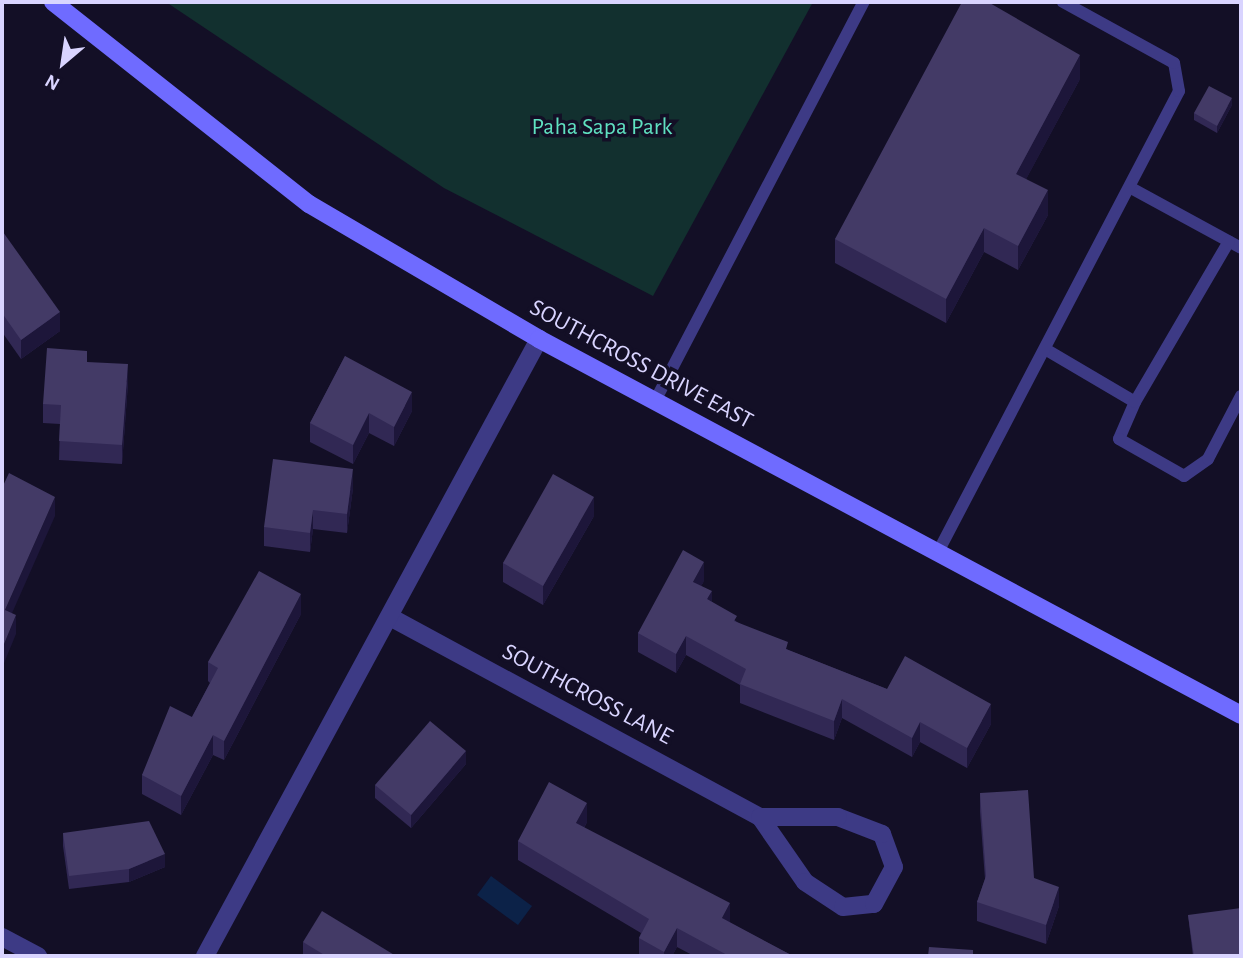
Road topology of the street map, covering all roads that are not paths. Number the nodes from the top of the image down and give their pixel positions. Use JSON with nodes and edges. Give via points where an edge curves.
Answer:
{"nodes":[{"id":1,"x":53,"y":2,"type":"edge"},
{"id":2,"x":864,"y":2,"type":"edge"},
{"id":3,"x":1062,"y":2,"type":"edge"},
{"id":4,"x":1131,"y":188,"type":"junction"},
{"id":5,"x":1229,"y":241,"type":"junction"},
{"id":6,"x":1241,"y":248,"type":"edge"},
{"id":7,"x":539,"y":339,"type":"junction"},
{"id":8,"x":1045,"y":349,"type":"junction"},
{"id":9,"x":1241,"y":396,"type":"edge"},
{"id":10,"x":655,"y":401,"type":"junction"},
{"id":11,"x":1135,"y":402,"type":"junction"},
{"id":12,"x":938,"y":552,"type":"junction"},
{"id":13,"x":390,"y":617,"type":"junction"},
{"id":14,"x":1241,"y":715,"type":"edge"},
{"id":15,"x":760,"y":817,"type":"junction"},
{"id":16,"x":2,"y":937,"type":"edge"},
{"id":17,"x":38,"y":956,"type":"edge"},
{"id":18,"x":205,"y":956,"type":"edge"}],
"edges":[{"from":1,"to":7,"type":"street","name":"SOUTHCROSS DRIVE EAST","via":[[309,204]]},
{"from":2,"to":10,"type":"lane"},
{"from":3,"to":4,"type":"lane","via":[[1152,49],[1179,73],[1180,91]]},
{"from":4,"to":5,"type":"lane"},
{"from":4,"to":8,"type":"lane"},
{"from":5,"to":6,"type":"lane"},
{"from":5,"to":11,"type":"lane"},
{"from":7,"to":10,"type":"street","name":"SOUTHCROSS DRIVE EAST"},
{"from":7,"to":13,"type":"street"},
{"from":8,"to":11,"type":"lane"},
{"from":8,"to":12,"type":"lane"},
{"from":9,"to":11,"type":"lane","via":[[1209,459],[1191,475],[1119,439]]},
{"from":10,"to":12,"type":"street","name":"SOUTHCROSS DRIVE EAST"},
{"from":12,"to":14,"type":"street","name":"SOUTHCROSS DRIVE EAST"},
{"from":13,"to":15,"type":"street","name":"SOUTHCROSS LANE"},
{"from":13,"to":18,"type":"street"},
{"from":15,"to":15,"type":"street","name":"SOUTHCROSS LANE","via":[[838,817],[882,834],[894,867],[874,904],[843,907],[805,882]]},
{"from":16,"to":17,"type":"street"}]}
